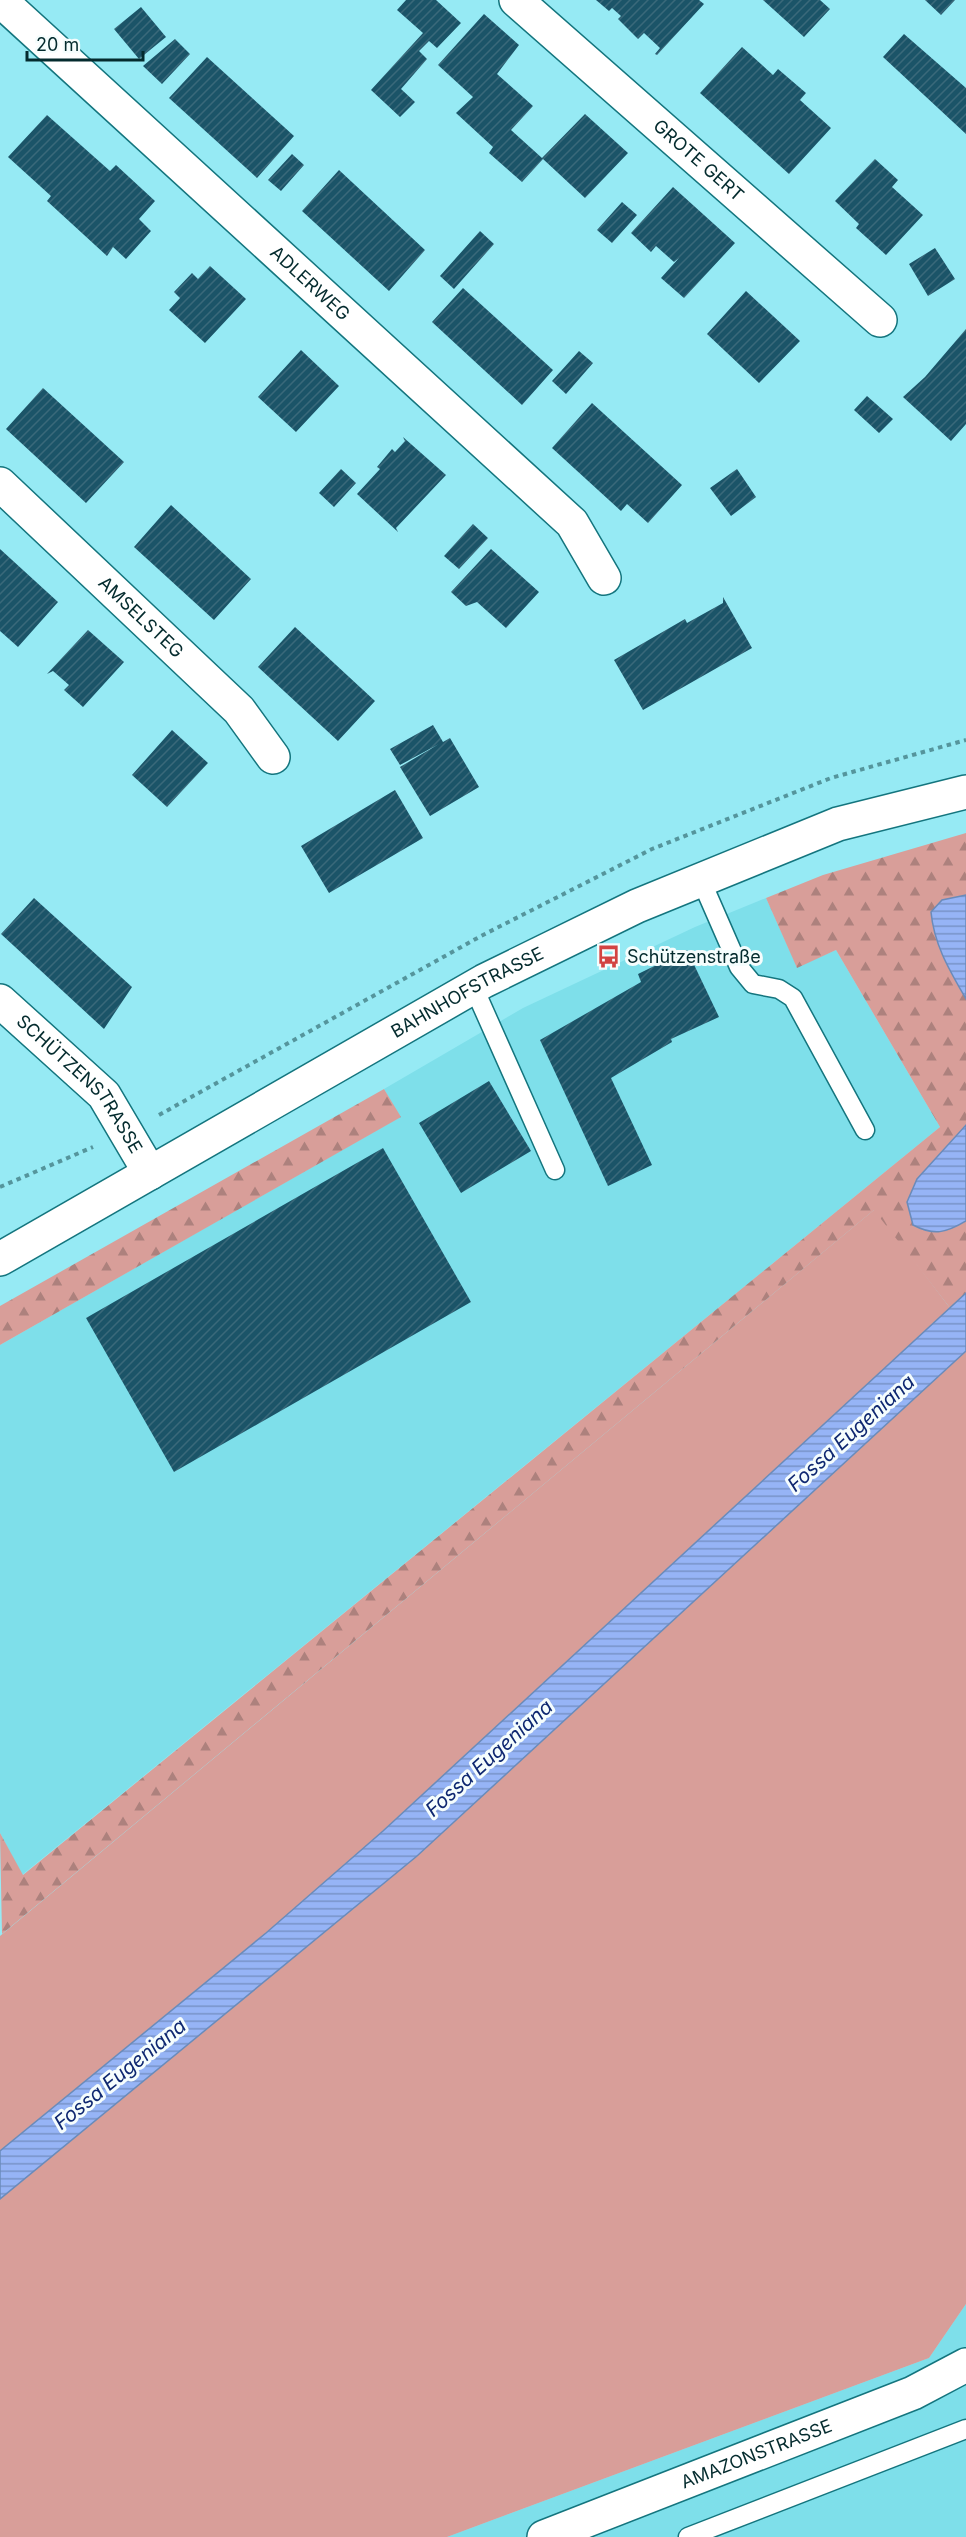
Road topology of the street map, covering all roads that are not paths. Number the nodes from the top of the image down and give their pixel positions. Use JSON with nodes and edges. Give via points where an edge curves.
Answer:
{"nodes":[{"id":1,"x":0,"y":0,"type":"edge"},
{"id":2,"x":516,"y":0,"type":"edge"},
{"id":3,"x":880,"y":320,"type":"dead end"},
{"id":4,"x":0,"y":484,"type":"edge"},
{"id":5,"x":604,"y":578,"type":"dead end"},
{"id":6,"x":273,"y":758,"type":"dead end"},
{"id":7,"x":966,"y":792,"type":"edge"},
{"id":8,"x":700,"y":880,"type":"junction"},
{"id":9,"x":474,"y":988,"type":"junction"},
{"id":10,"x":0,"y":1001,"type":"edge"},
{"id":11,"x":865,"y":1130,"type":"dead end"},
{"id":12,"x":555,"y":1170,"type":"dead end"},
{"id":13,"x":150,"y":1173,"type":"junction"},
{"id":14,"x":0,"y":1259,"type":"edge"},
{"id":15,"x":966,"y":2365,"type":"edge"},
{"id":16,"x":966,"y":2429,"type":"edge"},
{"id":17,"x":544,"y":2537,"type":"edge"},
{"id":18,"x":688,"y":2537,"type":"edge"}],
"edges":[{"from":1,"to":5,"type":"street","name":"ADLERWEG","via":[[572,523]]},
{"from":2,"to":3,"type":"street","name":"GROTE GERT"},
{"from":4,"to":6,"type":"street","name":"AMSELSTEG","via":[[239,710]]},
{"from":7,"to":8,"type":"street","name":"BAHNHOFSTRASSE","via":[[838,824]]},
{"from":8,"to":9,"type":"street","name":"BAHNHOFSTRASSE","via":[[637,906]]},
{"from":8,"to":11,"type":"lane","via":[[739,967],[753,984],[779,989],[793,998]]},
{"from":9,"to":12,"type":"lane"},
{"from":9,"to":13,"type":"street","name":"BAHNHOFSTRASSE"},
{"from":10,"to":13,"type":"street","name":"SCHÜTZENSTRASSE","via":[[104,1095]]},
{"from":13,"to":14,"type":"street","name":"BAHNHOFSTRASSE"},
{"from":15,"to":17,"type":"street","name":"AMAZONSTRASSE","via":[[913,2393]]},
{"from":16,"to":18,"type":"lane"}]}
